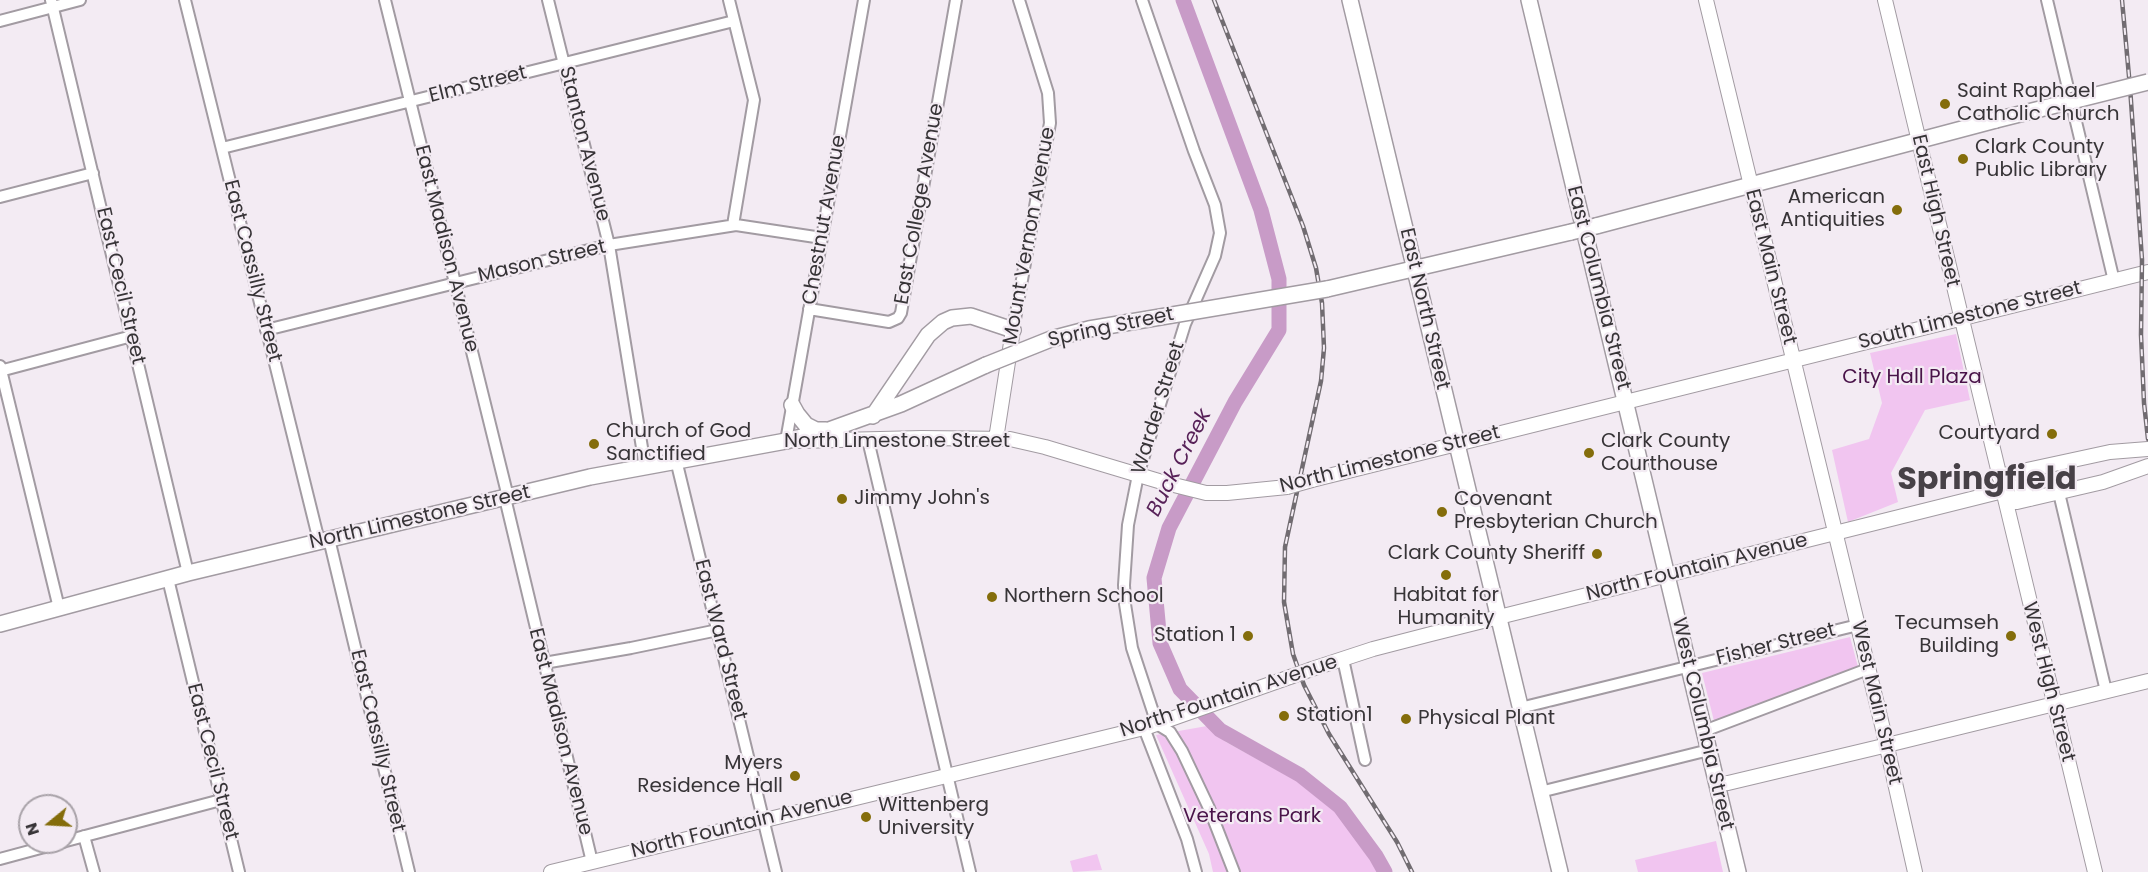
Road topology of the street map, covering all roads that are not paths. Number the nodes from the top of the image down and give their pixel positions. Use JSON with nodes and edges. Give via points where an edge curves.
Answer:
{"nodes":[{"id":1,"x":80,"y":0,"type":"edge"},
{"id":2,"x":185,"y":0,"type":"edge"},
{"id":3,"x":385,"y":0,"type":"edge"},
{"id":4,"x":548,"y":0,"type":"edge"},
{"id":5,"x":729,"y":0,"type":"edge"},
{"id":6,"x":864,"y":0,"type":"edge"},
{"id":7,"x":956,"y":0,"type":"edge"},
{"id":8,"x":1019,"y":0,"type":"edge"},
{"id":9,"x":1142,"y":0,"type":"edge"},
{"id":10,"x":1350,"y":0,"type":"edge"},
{"id":11,"x":1528,"y":0,"type":"edge"},
{"id":12,"x":1706,"y":0,"type":"edge"},
{"id":13,"x":1885,"y":0,"type":"edge"},
{"id":14,"x":2047,"y":0,"type":"edge"},
{"id":15,"x":52,"y":4,"type":"edge"},
{"id":16,"x":0,"y":21,"type":"edge"},
{"id":17,"x":734,"y":21,"type":"junction"},
{"id":18,"x":564,"y":64,"type":"junction"},
{"id":19,"x":2148,"y":82,"type":"edge"},
{"id":20,"x":410,"y":102,"type":"junction"},
{"id":21,"x":1918,"y":140,"type":"junction"},
{"id":22,"x":222,"y":148,"type":"junction"},
{"id":23,"x":93,"y":172,"type":"junction"},
{"id":24,"x":1751,"y":186,"type":"junction"},
{"id":25,"x":0,"y":197,"type":"edge"},
{"id":26,"x":733,"y":225,"type":"junction"},
{"id":27,"x":822,"y":238,"type":"junction"},
{"id":28,"x":609,"y":245,"type":"junction"},
{"id":29,"x":1415,"y":270,"type":"junction"},
{"id":30,"x":2148,"y":272,"type":"edge"},
{"id":31,"x":2114,"y":281,"type":"junction"},
{"id":32,"x":454,"y":282,"type":"junction"},
{"id":33,"x":809,"y":309,"type":"junction"},
{"id":34,"x":1961,"y":318,"type":"junction"},
{"id":35,"x":266,"y":330,"type":"junction"},
{"id":36,"x":1013,"y":330,"type":"junction"},
{"id":37,"x":132,"y":336,"type":"junction"},
{"id":38,"x":1793,"y":359,"type":"junction"},
{"id":39,"x":0,"y":369,"type":"edge"},
{"id":40,"x":1625,"y":401,"type":"junction"},
{"id":41,"x":792,"y":405,"type":"junction"},
{"id":42,"x":873,"y":416,"type":"junction"},
{"id":43,"x":829,"y":430,"type":"junction"},
{"id":44,"x":996,"y":439,"type":"junction"},
{"id":45,"x":868,"y":440,"type":"junction"},
{"id":46,"x":786,"y":441,"type":"junction"},
{"id":47,"x":1457,"y":443,"type":"junction"},
{"id":48,"x":2148,"y":449,"type":"edge"},
{"id":49,"x":2131,"y":450,"type":"junction"},
{"id":50,"x":676,"y":460,"type":"junction"},
{"id":51,"x":645,"y":466,"type":"junction"},
{"id":52,"x":2148,"y":466,"type":"edge"},
{"id":53,"x":2032,"y":470,"type":"junction"},
{"id":54,"x":2132,"y":471,"type":"junction"},
{"id":55,"x":1138,"y":475,"type":"junction"},
{"id":56,"x":1999,"y":476,"type":"junction"},
{"id":57,"x":2003,"y":491,"type":"junction"},
{"id":58,"x":2060,"y":493,"type":"junction"},
{"id":59,"x":506,"y":497,"type":"junction"},
{"id":60,"x":2030,"y":499,"type":"junction"},
{"id":61,"x":1835,"y":533,"type":"junction"},
{"id":62,"x":324,"y":540,"type":"junction"},
{"id":63,"x":188,"y":573,"type":"junction"},
{"id":64,"x":1667,"y":576,"type":"junction"},
{"id":65,"x":168,"y":579,"type":"junction"},
{"id":66,"x":59,"y":608,"type":"junction"},
{"id":67,"x":1498,"y":618,"type":"junction"},
{"id":68,"x":0,"y":624,"type":"edge"},
{"id":69,"x":1858,"y":625,"type":"junction"},
{"id":70,"x":718,"y":630,"type":"junction"},
{"id":71,"x":1343,"y":659,"type":"junction"},
{"id":72,"x":544,"y":663,"type":"junction"},
{"id":73,"x":1689,"y":667,"type":"junction"},
{"id":74,"x":1868,"y":669,"type":"junction"},
{"id":75,"x":2148,"y":681,"type":"edge"},
{"id":76,"x":2106,"y":691,"type":"junction"},
{"id":77,"x":2054,"y":704,"type":"junction"},
{"id":78,"x":1520,"y":708,"type":"junction"},
{"id":79,"x":1157,"y":724,"type":"junction"},
{"id":80,"x":1144,"y":728,"type":"junction"},
{"id":81,"x":1704,"y":731,"type":"junction"},
{"id":82,"x":1887,"y":745,"type":"junction"},
{"id":83,"x":1708,"y":750,"type":"junction"},
{"id":84,"x":1365,"y":760,"type":"dead end"},
{"id":85,"x":948,"y":775,"type":"junction"},
{"id":86,"x":1717,"y":784,"type":"junction"},
{"id":87,"x":1540,"y":792,"type":"junction"},
{"id":88,"x":222,"y":800,"type":"junction"},
{"id":89,"x":764,"y":820,"type":"junction"},
{"id":90,"x":84,"y":836,"type":"junction"},
{"id":91,"x":78,"y":838,"type":"edge"},
{"id":92,"x":19,"y":854,"type":"edge"},
{"id":93,"x":0,"y":859,"type":"edge"},
{"id":94,"x":592,"y":862,"type":"junction"},
{"id":95,"x":94,"y":872,"type":"edge"},
{"id":96,"x":239,"y":872,"type":"edge"},
{"id":97,"x":409,"y":872,"type":"edge"},
{"id":98,"x":551,"y":872,"type":"edge"},
{"id":99,"x":776,"y":872,"type":"edge"},
{"id":100,"x":970,"y":872,"type":"edge"},
{"id":101,"x":1196,"y":872,"type":"edge"},
{"id":102,"x":1234,"y":872,"type":"edge"},
{"id":103,"x":1560,"y":872,"type":"edge"},
{"id":104,"x":1738,"y":872,"type":"edge"},
{"id":105,"x":1915,"y":872,"type":"edge"},
{"id":106,"x":2095,"y":872,"type":"edge"}],
"edges":[{"from":1,"to":15,"type":"street"},
{"from":2,"to":22,"type":"street","name":"East Cassilly Street"},
{"from":3,"to":20,"type":"street","name":"East Madison Avenue"},
{"from":4,"to":18,"type":"street","name":"Stanton Avenue"},
{"from":5,"to":17,"type":"street"},
{"from":6,"to":27,"type":"street","name":"Chestnut Avenue"},
{"from":7,"to":33,"type":"street","name":"East College Avenue","via":[[901,313],[889,322]]},
{"from":8,"to":36,"type":"street","name":"Mount Vernon Avenue","via":[[1048,93],[1050,123]]},
{"from":9,"to":55,"type":"street","name":"Warder Street","via":[[1215,205],[1220,233],[1215,256],[1185,324]]},
{"from":10,"to":29,"type":"main road","name":"East North Street"},
{"from":11,"to":40,"type":"main road","name":"East Columbia Street"},
{"from":12,"to":24,"type":"street","name":"East Main Street"},
{"from":13,"to":21,"type":"street","name":"East High Street"},
{"from":14,"to":31,"type":"street"},
{"from":15,"to":16,"type":"street"},
{"from":15,"to":23,"type":"street","name":"East Cecil Street"},
{"from":17,"to":18,"type":"street","name":"Elm Street"},
{"from":17,"to":26,"type":"street","via":[[754,100]]},
{"from":18,"to":20,"type":"street","name":"Elm Street"},
{"from":18,"to":28,"type":"street","name":"Stanton Avenue"},
{"from":19,"to":21,"type":"main road","name":"Spring Street","bridge":true},
{"from":20,"to":22,"type":"street","name":"Elm Street"},
{"from":20,"to":32,"type":"street","name":"East Madison Avenue"},
{"from":21,"to":24,"type":"main road","name":"Spring Street"},
{"from":21,"to":34,"type":"street","name":"East High Street"},
{"from":22,"to":35,"type":"street","name":"East Cassilly Street"},
{"from":23,"to":25,"type":"street"},
{"from":23,"to":37,"type":"street","name":"East Cecil Street"},
{"from":24,"to":29,"type":"main road","name":"Spring Street","bridge":true},
{"from":24,"to":38,"type":"street","name":"East Main Street"},
{"from":26,"to":27,"type":"street","name":"Mason Street"},
{"from":26,"to":28,"type":"street","name":"Mason Street"},
{"from":27,"to":33,"type":"street","name":"Chestnut Avenue"},
{"from":28,"to":32,"type":"street","name":"Mason Street"},
{"from":28,"to":51,"type":"street","name":"Stanton Avenue"},
{"from":29,"to":42,"type":"main road","name":"Spring Street","bridge":true,"via":[[1051,339]]},
{"from":29,"to":47,"type":"main road","name":"East North Street"},
{"from":30,"to":31,"type":"street","name":"South Limestone Street"},
{"from":31,"to":34,"type":"street","name":"South Limestone Street"},
{"from":32,"to":35,"type":"street","name":"Mason Street"},
{"from":32,"to":59,"type":"street","name":"East Madison Avenue"},
{"from":33,"to":41,"type":"street","name":"Chestnut Avenue"},
{"from":34,"to":38,"type":"street","name":"South Limestone Street"},
{"from":34,"to":56,"type":"street","name":"East High Street"},
{"from":35,"to":62,"type":"street","name":"East Cassilly Street"},
{"from":36,"to":42,"type":"main road","via":[[971,316],[943,322],[928,335]]},
{"from":36,"to":44,"type":"street","name":"Mount Vernon Avenue"},
{"from":37,"to":39,"type":"street"},
{"from":37,"to":63,"type":"street","name":"East Cecil Street"},
{"from":38,"to":40,"type":"street","name":"North Limestone Street"},
{"from":38,"to":61,"type":"street","name":"East Main Street"},
{"from":39,"to":66,"type":"street"},
{"from":40,"to":47,"type":"street","name":"North Limestone Street"},
{"from":40,"to":64,"type":"main road","name":"East Columbia Street"},
{"from":41,"to":43,"type":"main road","via":[[807,425]]},
{"from":41,"to":46,"type":"street","name":"Chestnut Avenue"},
{"from":42,"to":43,"type":"main road","name":"Spring Street"},
{"from":43,"to":46,"type":"main road","name":"Spring Street"},
{"from":44,"to":45,"type":"street","name":"North Limestone Street"},
{"from":44,"to":55,"type":"street","name":"North Limestone Street","via":[[1045,447]]},
{"from":45,"to":46,"type":"street","name":"North Limestone Street"},
{"from":45,"to":85,"type":"street"},
{"from":46,"to":50,"type":"main road","name":"North Limestone Street"},
{"from":47,"to":55,"type":"street","name":"North Limestone Street","bridge":true,"via":[[1287,487],[1226,494],[1206,493]]},
{"from":47,"to":67,"type":"main road","name":"East North Street"},
{"from":48,"to":49,"type":"street"},
{"from":49,"to":53,"type":"street"},
{"from":49,"to":54,"type":"street","via":[[2137,458]]},
{"from":50,"to":51,"type":"main road","name":"North Limestone Street"},
{"from":50,"to":70,"type":"street","name":"East Ward Street"},
{"from":51,"to":59,"type":"main road","name":"North Limestone Street"},
{"from":52,"to":54,"type":"street"},
{"from":53,"to":56,"type":"street"},
{"from":53,"to":60,"type":"street","via":[[2026,474],[2021,488]]},
{"from":54,"to":58,"type":"street"},
{"from":55,"to":79,"type":"street","name":"Warder Street","via":[[1128,525],[1125,604],[1132,648]]},
{"from":56,"to":57,"type":"street","name":"East High Street"},
{"from":57,"to":60,"type":"street","via":[[2017,502]]},
{"from":57,"to":61,"type":"street","name":"North Fountain Avenue"},
{"from":57,"to":77,"type":"street","name":"West High Street"},
{"from":58,"to":60,"type":"street"},
{"from":58,"to":76,"type":"street"},
{"from":59,"to":62,"type":"main road","name":"North Limestone Street"},
{"from":59,"to":72,"type":"street","name":"East Madison Avenue"},
{"from":61,"to":64,"type":"street","name":"North Fountain Avenue"},
{"from":61,"to":69,"type":"street","name":"West Main Street"},
{"from":62,"to":63,"type":"main road","name":"North Limestone Street"},
{"from":62,"to":97,"type":"street","name":"East Cassilly Street"},
{"from":63,"to":65,"type":"main road","name":"North Limestone Street"},
{"from":64,"to":67,"type":"street","name":"North Fountain Avenue"},
{"from":64,"to":73,"type":"main road","name":"West Columbia Street"},
{"from":65,"to":66,"type":"main road","name":"North Limestone Street"},
{"from":65,"to":88,"type":"street","name":"East Cecil Street"},
{"from":66,"to":68,"type":"main road","name":"North Limestone Street"},
{"from":67,"to":71,"type":"street","name":"North Fountain Avenue"},
{"from":67,"to":78,"type":"main road","name":"East North Street"},
{"from":69,"to":73,"type":"street","name":"Fisher Street"},
{"from":69,"to":74,"type":"street","name":"West Main Street"},
{"from":70,"to":72,"type":"street"},
{"from":70,"to":89,"type":"street","name":"East Ward Street"},
{"from":71,"to":79,"type":"street","name":"North Fountain Avenue","bridge":true},
{"from":71,"to":84,"type":"street"},
{"from":72,"to":94,"type":"street","name":"East Madison Avenue"},
{"from":73,"to":78,"type":"street","name":"Fisher Street"},
{"from":73,"to":81,"type":"main road","name":"West Columbia Street"},
{"from":74,"to":81,"type":"street"},
{"from":74,"to":82,"type":"street","name":"West Main Street"},
{"from":75,"to":76,"type":"street"},
{"from":76,"to":77,"type":"street"},
{"from":77,"to":82,"type":"street"},
{"from":77,"to":106,"type":"street","name":"West High Street"},
{"from":78,"to":87,"type":"main road","name":"East North Street"},
{"from":79,"to":80,"type":"street","name":"North Fountain Avenue"},
{"from":79,"to":102,"type":"street","via":[[1170,732],[1182,751]]},
{"from":80,"to":85,"type":"street","name":"North Fountain Avenue"},
{"from":80,"to":101,"type":"street"},
{"from":81,"to":83,"type":"main road","name":"West Columbia Street"},
{"from":82,"to":86,"type":"street"},
{"from":82,"to":105,"type":"street","name":"West Main Street"},
{"from":83,"to":86,"type":"main road","name":"West Columbia Street"},
{"from":83,"to":87,"type":"street"},
{"from":85,"to":89,"type":"street","name":"North Fountain Avenue"},
{"from":85,"to":100,"type":"street"},
{"from":86,"to":104,"type":"main road","name":"West Columbia Street"},
{"from":87,"to":103,"type":"main road","name":"East North Street"},
{"from":88,"to":90,"type":"street"},
{"from":88,"to":96,"type":"street","name":"East Cecil Street"},
{"from":89,"to":94,"type":"street","name":"North Fountain Avenue"},
{"from":89,"to":99,"type":"street","name":"East Ward Street"},
{"from":90,"to":91,"type":"street"},
{"from":90,"to":95,"type":"street"},
{"from":92,"to":93,"type":"street"},
{"from":94,"to":98,"type":"street","name":"North Fountain Avenue"}]}
